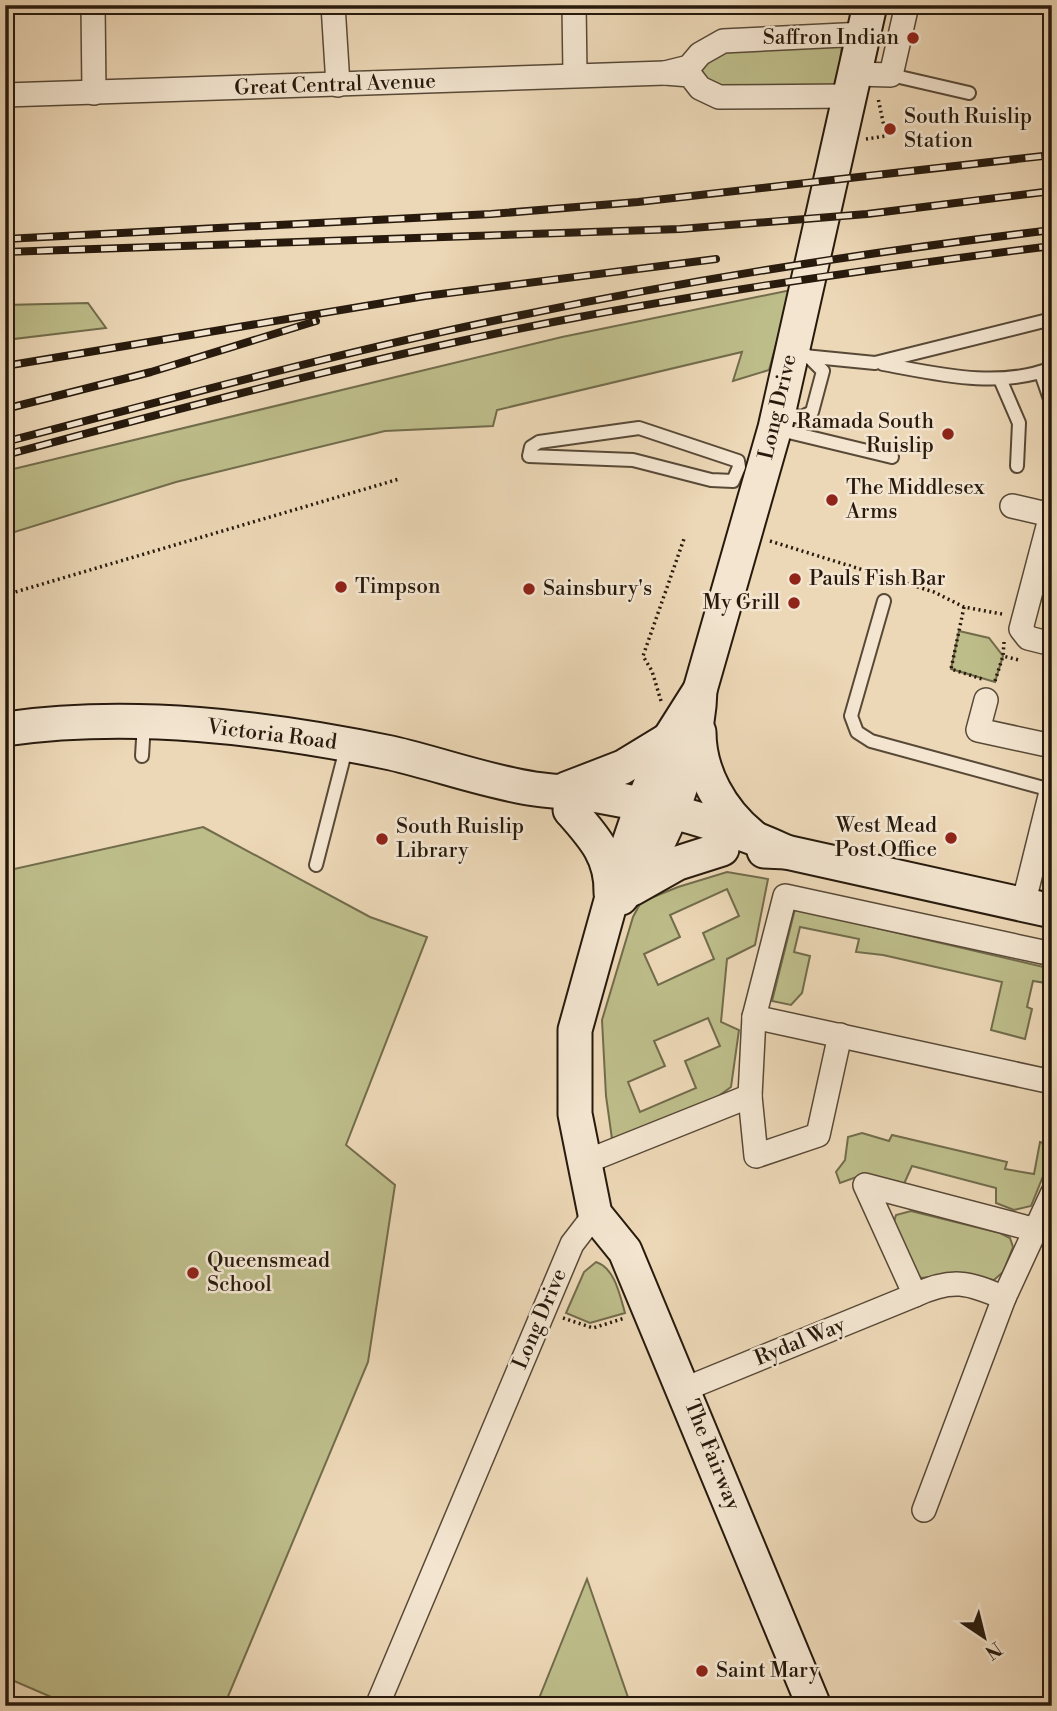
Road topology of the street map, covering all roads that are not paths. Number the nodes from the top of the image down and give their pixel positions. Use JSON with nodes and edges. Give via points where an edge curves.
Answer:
{"nodes":[{"id":1,"x":93,"y":5,"type":"edge"},
{"id":2,"x":333,"y":5,"type":"edge"},
{"id":3,"x":574,"y":5,"type":"edge"},
{"id":4,"x":907,"y":5,"type":"edge"},
{"id":5,"x":867,"y":20,"type":"edge"},
{"id":6,"x":665,"y":73,"type":"junction"},
{"id":7,"x":575,"y":74,"type":"junction"},
{"id":8,"x":338,"y":85,"type":"junction"},
{"id":9,"x":864,"y":91,"type":"junction"},
{"id":10,"x":94,"y":93,"type":"junction"},
{"id":11,"x":969,"y":93,"type":"dead end"},
{"id":12,"x":5,"y":96,"type":"edge"},
{"id":13,"x":1052,"y":319,"type":"edge"},
{"id":14,"x":799,"y":356,"type":"junction"},
{"id":15,"x":876,"y":363,"type":"junction"},
{"id":16,"x":1046,"y":371,"type":"edge"},
{"id":17,"x":1000,"y":379,"type":"junction"},
{"id":18,"x":1052,"y":405,"type":"edge"},
{"id":19,"x":776,"y":421,"type":"junction"},
{"id":20,"x":891,"y":457,"type":"dead end"},
{"id":21,"x":1017,"y":466,"type":"dead end"},
{"id":22,"x":748,"y":480,"type":"junction"},
{"id":23,"x":1012,"y":506,"type":"dead end"},
{"id":24,"x":884,"y":601,"type":"dead end"},
{"id":25,"x":1052,"y":645,"type":"edge"},
{"id":26,"x":986,"y":700,"type":"dead end"},
{"id":27,"x":700,"y":704,"type":"junction"},
{"id":28,"x":144,"y":723,"type":"junction"},
{"id":29,"x":5,"y":729,"type":"edge"},
{"id":30,"x":668,"y":739,"type":"junction"},
{"id":31,"x":347,"y":745,"type":"junction"},
{"id":32,"x":1052,"y":746,"type":"edge"},
{"id":33,"x":142,"y":756,"type":"dead end"},
{"id":34,"x":1052,"y":789,"type":"edge"},
{"id":35,"x":555,"y":797,"type":"junction"},
{"id":36,"x":652,"y":819,"type":"junction"},
{"id":37,"x":755,"y":837,"type":"junction"},
{"id":38,"x":722,"y":849,"type":"junction"},
{"id":39,"x":786,"y":852,"type":"junction"},
{"id":40,"x":316,"y":865,"type":"dead end"},
{"id":41,"x":614,"y":906,"type":"junction"},
{"id":42,"x":1038,"y":908,"type":"edge"},
{"id":43,"x":1052,"y":954,"type":"edge"},
{"id":44,"x":754,"y":1017,"type":"junction"},
{"id":45,"x":840,"y":1035,"type":"junction"},
{"id":46,"x":1052,"y":1082,"type":"edge"},
{"id":47,"x":750,"y":1096,"type":"junction"},
{"id":48,"x":585,"y":1162,"type":"junction"},
{"id":49,"x":1052,"y":1194,"type":"edge"},
{"id":50,"x":595,"y":1213,"type":"junction"},
{"id":51,"x":1036,"y":1230,"type":"junction"},
{"id":52,"x":915,"y":1295,"type":"junction"},
{"id":53,"x":1004,"y":1298,"type":"junction"},
{"id":54,"x":685,"y":1389,"type":"junction"},
{"id":55,"x":924,"y":1510,"type":"dead end"},
{"id":56,"x":377,"y":1706,"type":"edge"},
{"id":57,"x":814,"y":1706,"type":"edge"}],
"edges":[{"from":1,"to":10,"type":"street"},
{"from":2,"to":8,"type":"street"},
{"from":3,"to":7,"type":"street"},
{"from":4,"to":9,"type":"street"},
{"from":5,"to":6,"type":"street","name":"Great Central Avenue","via":[[723,41],[700,54],[689,67]]},
{"from":5,"to":9,"type":"street","name":"Long Drive"},
{"from":6,"to":7,"type":"street","name":"Great Central Avenue"},
{"from":6,"to":9,"type":"street","name":"Great Central Avenue","via":[[690,75],[700,88],[719,97]]},
{"from":7,"to":8,"type":"street","name":"Great Central Avenue"},
{"from":8,"to":10,"type":"street","name":"Great Central Avenue"},
{"from":9,"to":11,"type":"lane"},
{"from":9,"to":14,"type":"street","name":"Long Drive"},
{"from":10,"to":12,"type":"street","name":"Great Central Avenue"},
{"from":13,"to":15,"type":"lane"},
{"from":14,"to":15,"type":"lane"},
{"from":14,"to":19,"type":"street","name":"Long Drive"},
{"from":15,"to":17,"type":"lane"},
{"from":16,"to":17,"type":"lane"},
{"from":16,"to":18,"type":"lane"},
{"from":17,"to":21,"type":"lane","via":[[1019,423]]},
{"from":19,"to":20,"type":"lane"},
{"from":19,"to":22,"type":"street","name":"Long Drive"},
{"from":22,"to":22,"type":"lane","via":[[731,483],[633,460],[532,457],[529,450],[539,442],[639,428],[738,461]]},
{"from":22,"to":27,"type":"street","name":"Long Drive"},
{"from":23,"to":25,"type":"street","via":[[1051,515],[1021,629],[1028,638]]},
{"from":24,"to":34,"type":"lane","via":[[851,716],[857,732],[871,741]]},
{"from":26,"to":32,"type":"street","via":[[978,730]]},
{"from":27,"to":30,"type":"street","name":"Long Drive"},
{"from":27,"to":36,"type":"street","name":"Long Drive"},
{"from":27,"to":37,"type":"street","via":[[703,763],[709,779],[728,812]]},
{"from":28,"to":29,"type":"street","name":"Victoria Road"},
{"from":28,"to":31,"type":"street","name":"Victoria Road","via":[[292,735]]},
{"from":28,"to":33,"type":"lane"},
{"from":30,"to":35,"type":"street","via":[[624,767]]},
{"from":30,"to":36,"type":"street","name":"Long Drive"},
{"from":31,"to":35,"type":"street","name":"Victoria Road"},
{"from":31,"to":40,"type":"lane"},
{"from":34,"to":42,"type":"street"},
{"from":35,"to":36,"type":"street","name":"Victoria Road"},
{"from":35,"to":41,"type":"street","via":[[598,841],[612,873]]},
{"from":36,"to":37,"type":"street","name":"Victoria Road"},
{"from":36,"to":38,"type":"street","name":"Victoria Road"},
{"from":36,"to":41,"type":"street","name":"Long Drive"},
{"from":37,"to":39,"type":"street","name":"Victoria Road"},
{"from":38,"to":39,"type":"street","name":"Victoria Road"},
{"from":38,"to":41,"type":"street","via":[[654,874]]},
{"from":39,"to":42,"type":"street","name":"Victoria Road"},
{"from":41,"to":48,"type":"street","name":"Long Drive","via":[[586,982],[575,1030],[575,1114]]},
{"from":43,"to":44,"type":"street","via":[[785,896]]},
{"from":44,"to":45,"type":"street"},
{"from":44,"to":47,"type":"street"},
{"from":45,"to":46,"type":"street"},
{"from":45,"to":47,"type":"street","via":[[818,1135],[756,1156]]},
{"from":47,"to":48,"type":"street"},
{"from":48,"to":50,"type":"street","name":"Long Drive"},
{"from":49,"to":51,"type":"street"},
{"from":50,"to":54,"type":"street","name":"The Fairway","via":[[625,1251]]},
{"from":50,"to":56,"type":"street","name":"Long Drive","via":[[572,1244]]},
{"from":51,"to":52,"type":"street","via":[[864,1185]]},
{"from":51,"to":53,"type":"street"},
{"from":52,"to":53,"type":"street","name":"Rydal Way","via":[[940,1284],[975,1285]]},
{"from":52,"to":54,"type":"street","name":"Rydal Way"},
{"from":53,"to":55,"type":"street"},
{"from":54,"to":57,"type":"street","name":"The Fairway"}]}
